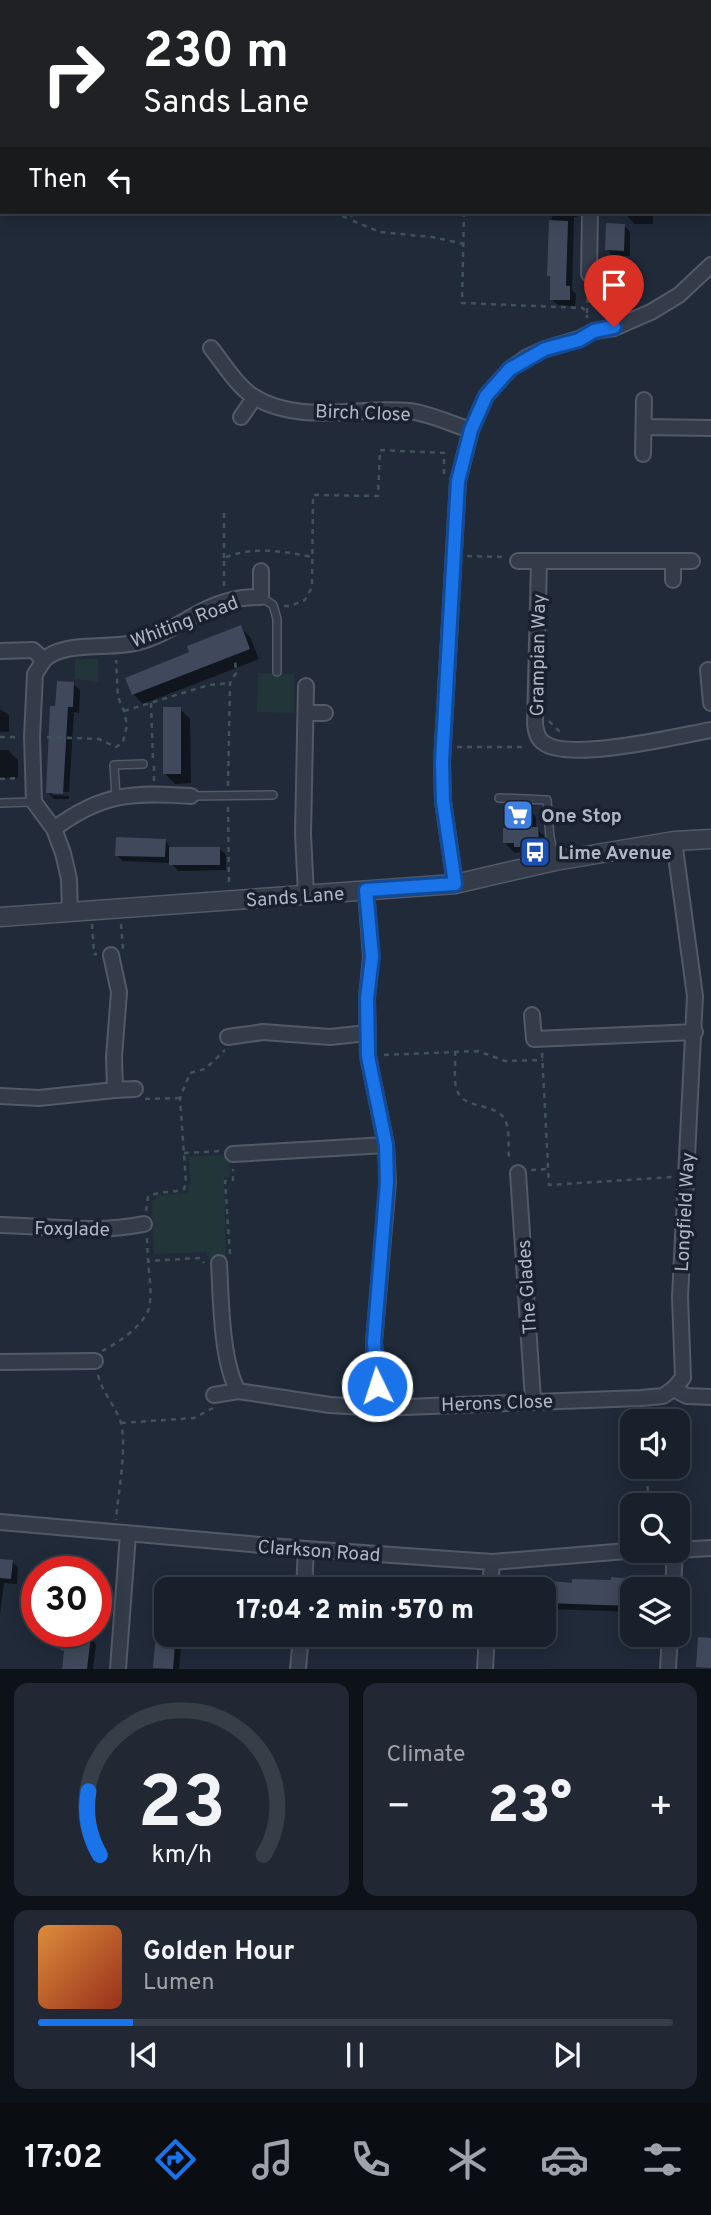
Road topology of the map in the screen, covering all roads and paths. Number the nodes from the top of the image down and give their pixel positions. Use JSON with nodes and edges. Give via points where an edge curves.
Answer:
{"nodes":[{"id":1,"x":338,"y":214,"type":"edge"},
{"id":2,"x":352,"y":214,"type":"edge"},
{"id":3,"x":464,"y":214,"type":"edge"},
{"id":4,"x":590,"y":214,"type":"edge"},
{"id":5,"x":351,"y":220,"type":"junction"},
{"id":6,"x":464,"y":244,"type":"junction"},
{"id":7,"x":711,"y":265,"type":"edge"},
{"id":8,"x":589,"y":274,"type":"joint"},
{"id":9,"x":587,"y":314,"type":"junction"},
{"id":10,"x":586,"y":324,"type":"dead end"},
{"id":11,"x":211,"y":348,"type":"dead end"},
{"id":12,"x":255,"y":397,"type":"junction"},
{"id":13,"x":644,"y":400,"type":"dead end"},
{"id":14,"x":241,"y":417,"type":"dead end"},
{"id":15,"x":644,"y":426,"type":"junction"},
{"id":16,"x":711,"y":428,"type":"edge"},
{"id":17,"x":471,"y":430,"type":"junction"},
{"id":18,"x":643,"y":454,"type":"dead end"},
{"id":19,"x":458,"y":481,"type":"junction"},
{"id":20,"x":224,"y":510,"type":"dead end"},
{"id":21,"x":454,"y":556,"type":"junction"},
{"id":22,"x":224,"y":558,"type":"dead end"},
{"id":23,"x":518,"y":561,"type":"joint"},
{"id":24,"x":539,"y":561,"type":"junction"},
{"id":25,"x":673,"y":561,"type":"junction"},
{"id":26,"x":692,"y":561,"type":"dead end"},
{"id":27,"x":261,"y":571,"type":"dead end"},
{"id":28,"x":673,"y":580,"type":"dead end"},
{"id":29,"x":267,"y":601,"type":"junction"},
{"id":30,"x":116,"y":646,"type":"junction"},
{"id":31,"x":0,"y":650,"type":"edge"},
{"id":32,"x":235,"y":659,"type":"dead end"},
{"id":33,"x":44,"y":660,"type":"junction"},
{"id":34,"x":708,"y":670,"type":"dead end"},
{"id":35,"x":277,"y":671,"type":"dead end"},
{"id":36,"x":306,"y":686,"type":"dead end"},
{"id":37,"x":151,"y":703,"type":"junction"},
{"id":38,"x":711,"y":703,"type":"edge"},
{"id":39,"x":535,"y":707,"type":"junction"},
{"id":40,"x":124,"y":711,"type":"junction"},
{"id":41,"x":306,"y":713,"type":"junction"},
{"id":42,"x":325,"y":713,"type":"dead end"},
{"id":43,"x":711,"y":730,"type":"edge"},
{"id":44,"x":0,"y":737,"type":"edge"},
{"id":45,"x":32,"y":737,"type":"junction"},
{"id":46,"x":545,"y":744,"type":"junction"},
{"id":47,"x":443,"y":747,"type":"junction"},
{"id":48,"x":576,"y":749,"type":"junction"},
{"id":49,"x":143,"y":764,"type":"dead end"},
{"id":50,"x":33,"y":777,"type":"junction"},
{"id":51,"x":0,"y":779,"type":"edge"},
{"id":52,"x":155,"y":794,"type":"junction"},
{"id":53,"x":273,"y":795,"type":"dead end"},
{"id":54,"x":191,"y":796,"type":"joint"},
{"id":55,"x":116,"y":798,"type":"junction"},
{"id":56,"x":499,"y":798,"type":"dead end"},
{"id":57,"x":34,"y":802,"type":"junction"},
{"id":58,"x":0,"y":803,"type":"edge"},
{"id":59,"x":54,"y":829,"type":"junction"},
{"id":60,"x":711,"y":839,"type":"edge"},
{"id":61,"x":674,"y":841,"type":"junction"},
{"id":62,"x":555,"y":861,"type":"junction"},
{"id":63,"x":455,"y":884,"type":"junction"},
{"id":64,"x":366,"y":890,"type":"junction"},
{"id":65,"x":306,"y":895,"type":"junction"},
{"id":66,"x":120,"y":908,"type":"junction"},
{"id":67,"x":91,"y":911,"type":"junction"},
{"id":68,"x":70,"y":913,"type":"junction"},
{"id":69,"x":0,"y":918,"type":"edge"},
{"id":70,"x":111,"y":955,"type":"junction"},
{"id":71,"x":532,"y":1015,"type":"dead end"},
{"id":72,"x":695,"y":1032,"type":"junction"},
{"id":73,"x":367,"y":1033,"type":"junction"},
{"id":74,"x":228,"y":1037,"type":"joint"},
{"id":75,"x":542,"y":1039,"type":"junction"},
{"id":76,"x":455,"y":1051,"type":"junction"},
{"id":77,"x":368,"y":1056,"type":"junction"},
{"id":78,"x":543,"y":1060,"type":"junction"},
{"id":79,"x":135,"y":1089,"type":"joint"},
{"id":80,"x":115,"y":1090,"type":"junction"},
{"id":81,"x":0,"y":1096,"type":"edge"},
{"id":82,"x":180,"y":1098,"type":"junction"},
{"id":83,"x":386,"y":1145,"type":"junction"},
{"id":84,"x":184,"y":1153,"type":"junction"},
{"id":85,"x":233,"y":1154,"type":"junction"},
{"id":86,"x":518,"y":1173,"type":"joint"},
{"id":87,"x":686,"y":1177,"type":"junction"},
{"id":88,"x":144,"y":1224,"type":"junction"},
{"id":89,"x":0,"y":1225,"type":"edge"},
{"id":90,"x":148,"y":1261,"type":"junction"},
{"id":91,"x":219,"y":1263,"type":"junction"},
{"id":92,"x":95,"y":1361,"type":"junction"},
{"id":93,"x":0,"y":1362,"type":"edge"},
{"id":94,"x":673,"y":1389,"type":"junction"},
{"id":95,"x":239,"y":1391,"type":"junction"},
{"id":96,"x":214,"y":1395,"type":"joint"},
{"id":97,"x":711,"y":1397,"type":"edge"},
{"id":98,"x":533,"y":1400,"type":"junction"},
{"id":99,"x":379,"y":1408,"type":"junction"},
{"id":100,"x":121,"y":1423,"type":"junction"},
{"id":101,"x":0,"y":1522,"type":"edge"},
{"id":102,"x":122,"y":1533,"type":"junction"},
{"id":103,"x":711,"y":1548,"type":"edge"},
{"id":104,"x":306,"y":1549,"type":"junction"},
{"id":105,"x":690,"y":1549,"type":"edge"},
{"id":106,"x":620,"y":1552,"type":"edge"},
{"id":107,"x":492,"y":1562,"type":"junction"},
{"id":108,"x":305,"y":1577,"type":"edge"},
{"id":109,"x":491,"y":1577,"type":"edge"},
{"id":110,"x":300,"y":1647,"type":"edge"},
{"id":111,"x":487,"y":1647,"type":"edge"},
{"id":112,"x":669,"y":1647,"type":"edge"},
{"id":113,"x":118,"y":1669,"type":"edge"},
{"id":114,"x":298,"y":1669,"type":"edge"},
{"id":115,"x":485,"y":1669,"type":"edge"},
{"id":116,"x":668,"y":1669,"type":"edge"}],
"edges":[{"from":1,"to":5,"type":"path"},
{"from":2,"to":5,"type":"path"},
{"from":3,"to":6,"type":"path"},
{"from":4,"to":8,"type":"street"},
{"from":5,"to":6,"type":"path","via":[[380,232]]},
{"from":6,"to":9,"type":"path","via":[[463,303],[583,308]]},
{"from":7,"to":17,"type":"street","via":[[679,295],[651,312],[545,349],[510,369],[486,396]]},
{"from":8,"to":9,"type":"path"},
{"from":9,"to":10,"type":"path"},
{"from":11,"to":12,"type":"street","name":"Birch Close"},
{"from":12,"to":14,"type":"street"},
{"from":12,"to":17,"type":"street","name":"Birch Close","via":[[289,409],[410,411]]},
{"from":13,"to":15,"type":"street"},
{"from":15,"to":16,"type":"street"},
{"from":15,"to":18,"type":"street"},
{"from":17,"to":19,"type":"street"},
{"from":19,"to":21,"type":"street"},
{"from":19,"to":29,"type":"path","via":[[444,480],[444,453],[380,450],[378,496],[313,495],[312,587],[305,600],[290,606]]},
{"from":20,"to":22,"type":"path"},
{"from":21,"to":23,"type":"path","via":[[516,557]]},
{"from":21,"to":47,"type":"street"},
{"from":23,"to":24,"type":"street"},
{"from":24,"to":25,"type":"street"},
{"from":24,"to":39,"type":"street","name":"Grampian Way"},
{"from":25,"to":26,"type":"street"},
{"from":25,"to":28,"type":"street"},
{"from":27,"to":29,"type":"street","name":"Whiting Road"},
{"from":29,"to":30,"type":"street","name":"Whiting Road","via":[[225,601],[140,642]]},
{"from":29,"to":35,"type":"lane","via":[[277,619]]},
{"from":30,"to":33,"type":"street","name":"Whiting Road","via":[[64,648]]},
{"from":30,"to":40,"type":"path","via":[[118,697]]},
{"from":31,"to":33,"type":"street","via":[[33,650]]},
{"from":32,"to":37,"type":"path","via":[[236,673],[230,683]]},
{"from":33,"to":45,"type":"street","via":[[35,674]]},
{"from":34,"to":38,"type":"street"},
{"from":36,"to":41,"type":"street"},
{"from":37,"to":40,"type":"path"},
{"from":37,"to":52,"type":"path"},
{"from":39,"to":46,"type":"street","name":"Grampian Way","via":[[537,736]]},
{"from":39,"to":48,"type":"path"},
{"from":40,"to":45,"type":"path","via":[[127,725],[123,742],[116,747],[99,739]]},
{"from":41,"to":42,"type":"street"},
{"from":41,"to":65,"type":"street"},
{"from":43,"to":48,"type":"street","name":"Grampian Way","via":[[628,746]]},
{"from":44,"to":45,"type":"path"},
{"from":45,"to":50,"type":"street"},
{"from":46,"to":47,"type":"path"},
{"from":46,"to":48,"type":"street","name":"Grampian Way"},
{"from":47,"to":63,"type":"street","via":[[443,801]]},
{"from":49,"to":55,"type":"lane","via":[[114,765]]},
{"from":50,"to":51,"type":"path"},
{"from":50,"to":57,"type":"street"},
{"from":52,"to":54,"type":"street"},
{"from":52,"to":55,"type":"street"},
{"from":53,"to":54,"type":"lane"},
{"from":55,"to":59,"type":"street","via":[[78,811]]},
{"from":56,"to":62,"type":"lane","via":[[547,800]]},
{"from":57,"to":58,"type":"lane"},
{"from":57,"to":59,"type":"street"},
{"from":59,"to":68,"type":"street","via":[[69,879]]},
{"from":60,"to":61,"type":"street","name":"Sands Lane"},
{"from":61,"to":62,"type":"street","name":"Sands Lane"},
{"from":61,"to":72,"type":"street","name":"Longfield Way","via":[[692,961]]},
{"from":62,"to":63,"type":"street","name":"Sands Lane"},
{"from":63,"to":64,"type":"street","name":"Sands Lane"},
{"from":64,"to":65,"type":"street","name":"Sands Lane"},
{"from":64,"to":73,"type":"street","via":[[372,957]]},
{"from":65,"to":66,"type":"street","name":"Sands Lane"},
{"from":66,"to":67,"type":"street","name":"Sands Lane"},
{"from":66,"to":70,"type":"path","via":[[123,948]]},
{"from":67,"to":68,"type":"street","name":"Sands Lane"},
{"from":67,"to":70,"type":"path","via":[[94,954]]},
{"from":68,"to":69,"type":"street","name":"Sands Lane"},
{"from":70,"to":80,"type":"street","via":[[119,992]]},
{"from":71,"to":75,"type":"street","via":[[534,1039]]},
{"from":72,"to":75,"type":"street"},
{"from":72,"to":87,"type":"street","name":"Longfield Way"},
{"from":73,"to":74,"type":"street","via":[[330,1037],[263,1032]]},
{"from":73,"to":77,"type":"street"},
{"from":74,"to":82,"type":"path","via":[[226,1050],[205,1069],[190,1073]]},
{"from":75,"to":78,"type":"path"},
{"from":76,"to":77,"type":"path"},
{"from":76,"to":78,"type":"path","via":[[478,1051],[505,1061]]},
{"from":76,"to":86,"type":"path","via":[[457,1089],[468,1101],[501,1115],[507,1124],[510,1170]]},
{"from":77,"to":83,"type":"street"},
{"from":78,"to":87,"type":"path","via":[[549,1185]]},
{"from":79,"to":80,"type":"street"},
{"from":79,"to":82,"type":"path","via":[[142,1100]]},
{"from":80,"to":81,"type":"street","via":[[39,1098]]},
{"from":82,"to":84,"type":"path"},
{"from":83,"to":85,"type":"street"},
{"from":83,"to":99,"type":"street","via":[[374,1342]]},
{"from":84,"to":85,"type":"path","via":[[227,1150]]},
{"from":84,"to":88,"type":"path","via":[[184,1189],[148,1197]]},
{"from":85,"to":91,"type":"path","via":[[233,1180],[225,1181],[230,1262]]},
{"from":86,"to":98,"type":"street","name":"The Glades"},
{"from":87,"to":94,"type":"street","name":"Longfield Way","via":[[680,1297],[683,1378]]},
{"from":88,"to":89,"type":"street","name":"Foxglade","via":[[112,1230]]},
{"from":88,"to":90,"type":"path"},
{"from":90,"to":91,"type":"path","via":[[200,1258],[205,1264]]},
{"from":90,"to":92,"type":"path","via":[[148,1310],[136,1327],[99,1353]]},
{"from":91,"to":95,"type":"street","via":[[221,1315],[232,1381]]},
{"from":92,"to":93,"type":"street"},
{"from":92,"to":100,"type":"path","via":[[103,1391]]},
{"from":94,"to":97,"type":"street","name":"Herons Close","via":[[687,1396]]},
{"from":94,"to":98,"type":"street","name":"Herons Close","via":[[663,1396]]},
{"from":95,"to":96,"type":"street","name":"Herons Close"},
{"from":95,"to":99,"type":"street","name":"Herons Close"},
{"from":96,"to":100,"type":"path","via":[[214,1408],[194,1418]]},
{"from":98,"to":99,"type":"street","name":"Herons Close"},
{"from":100,"to":102,"type":"path"},
{"from":101,"to":102,"type":"street","name":"Clarkson Road"},
{"from":102,"to":104,"type":"street","name":"Clarkson Road"},
{"from":102,"to":113,"type":"street"},
{"from":103,"to":105,"type":"street"},
{"from":104,"to":107,"type":"street","name":"Clarkson Road"},
{"from":104,"to":108,"type":"street"},
{"from":106,"to":107,"type":"street","name":"Clarkson Road"},
{"from":107,"to":109,"type":"street"},
{"from":110,"to":114,"type":"street"},
{"from":111,"to":115,"type":"street"},
{"from":112,"to":116,"type":"street"}]}
